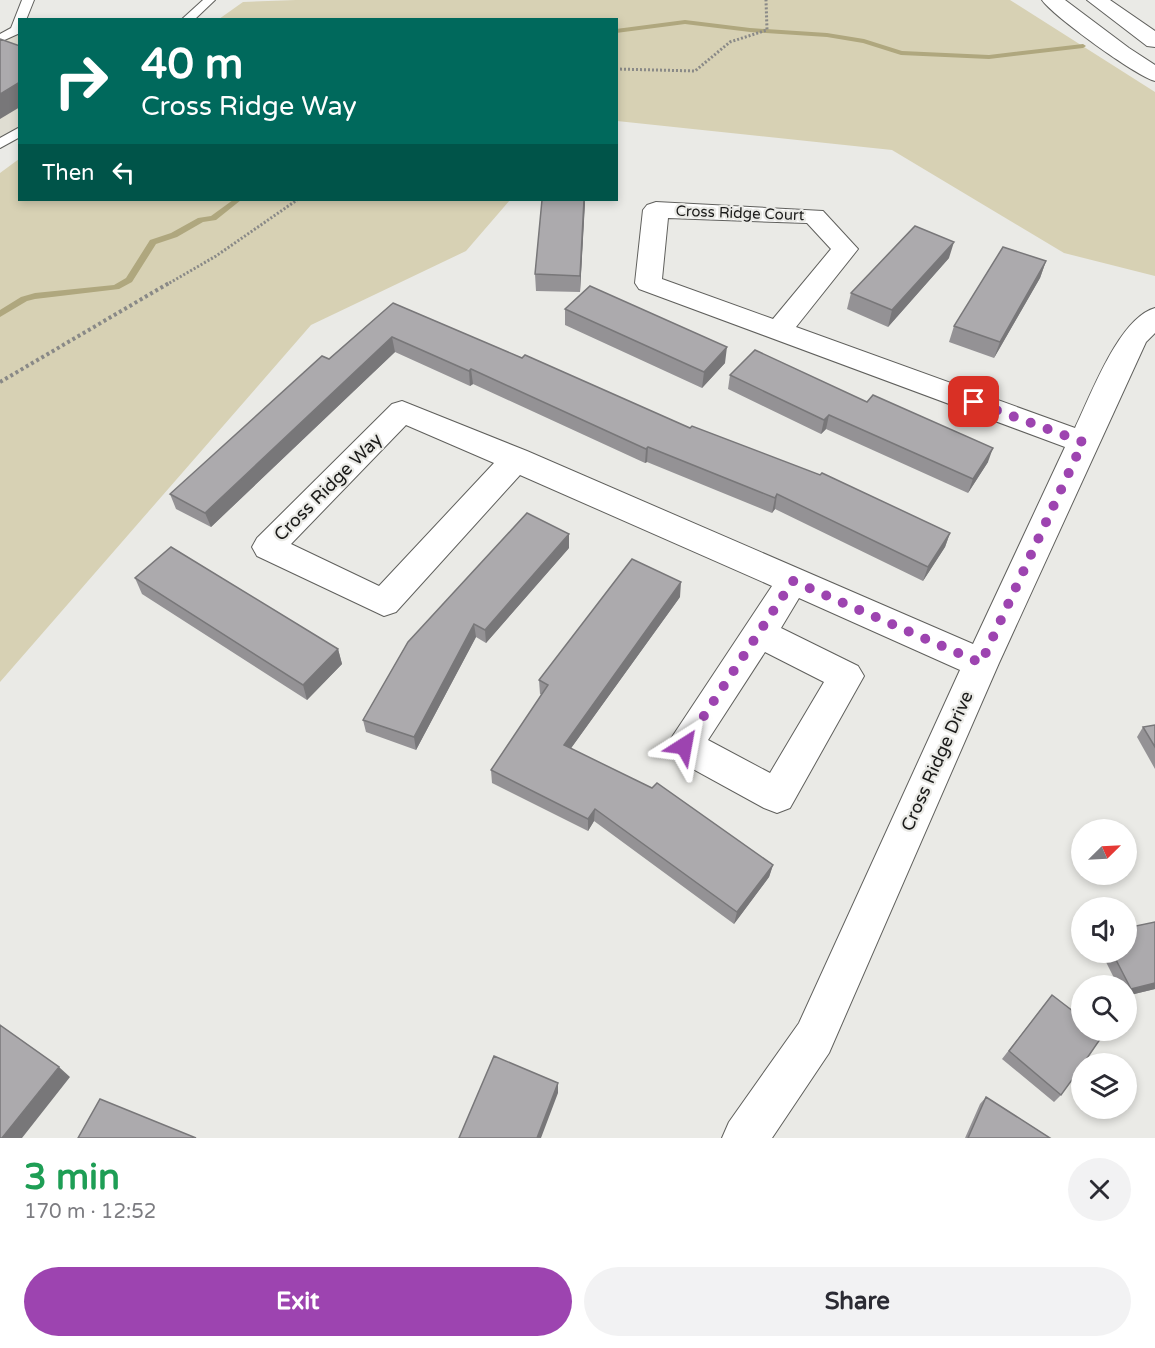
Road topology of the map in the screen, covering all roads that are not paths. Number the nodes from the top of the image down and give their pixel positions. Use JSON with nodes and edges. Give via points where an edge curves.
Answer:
{"nodes":[{"id":1,"x":28,"y":0,"type":"edge"},
{"id":2,"x":208,"y":0,"type":"edge"},
{"id":3,"x":1052,"y":0,"type":"edge"},
{"id":4,"x":1097,"y":0,"type":"edge"},
{"id":5,"x":22,"y":18,"type":"edge"},
{"id":6,"x":189,"y":18,"type":"edge"},
{"id":7,"x":18,"y":26,"type":"edge"},
{"id":8,"x":0,"y":39,"type":"edge"},
{"id":9,"x":1155,"y":41,"type":"edge"},
{"id":10,"x":1155,"y":74,"type":"edge"},
{"id":11,"x":18,"y":132,"type":"edge"},
{"id":12,"x":0,"y":144,"type":"edge"},
{"id":13,"x":1155,"y":317,"type":"edge"},
{"id":14,"x":778,"y":331,"type":"junction"},
{"id":15,"x":1083,"y":442,"type":"junction"},
{"id":16,"x":516,"y":459,"type":"junction"},
{"id":17,"x":793,"y":581,"type":"junction"},
{"id":18,"x":759,"y":633,"type":"junction"},
{"id":19,"x":981,"y":663,"type":"junction"},
{"id":20,"x":745,"y":1138,"type":"edge"}],
"edges":[{"from":1,"to":5,"type":"lane"},
{"from":2,"to":6,"type":"lane"},
{"from":3,"to":10,"type":"street"},
{"from":4,"to":9,"type":"street"},
{"from":7,"to":8,"type":"lane"},
{"from":11,"to":12,"type":"lane"},
{"from":13,"to":15,"type":"street","name":"Cross Ridge Drive","via":[[1134,337]]},
{"from":14,"to":14,"type":"street","name":"Cross Ridge Court","via":[[648,283],[656,210],[814,216],[845,249]]},
{"from":14,"to":15,"type":"street","name":"Cross Ridge Court"},
{"from":15,"to":19,"type":"street","name":"Cross Ridge Drive"},
{"from":16,"to":16,"type":"street","name":"Cross Ridge Way","via":[[402,411],[268,548],[384,603]]},
{"from":16,"to":17,"type":"street","name":"Cross Ridge Way"},
{"from":17,"to":18,"type":"street"},
{"from":17,"to":19,"type":"street","name":"Cross Ridge Way"},
{"from":18,"to":18,"type":"street","via":[[684,746],[777,796],[846,676]]},
{"from":19,"to":20,"type":"street","name":"Cross Ridge Drive","via":[[814,1038]]}]}
